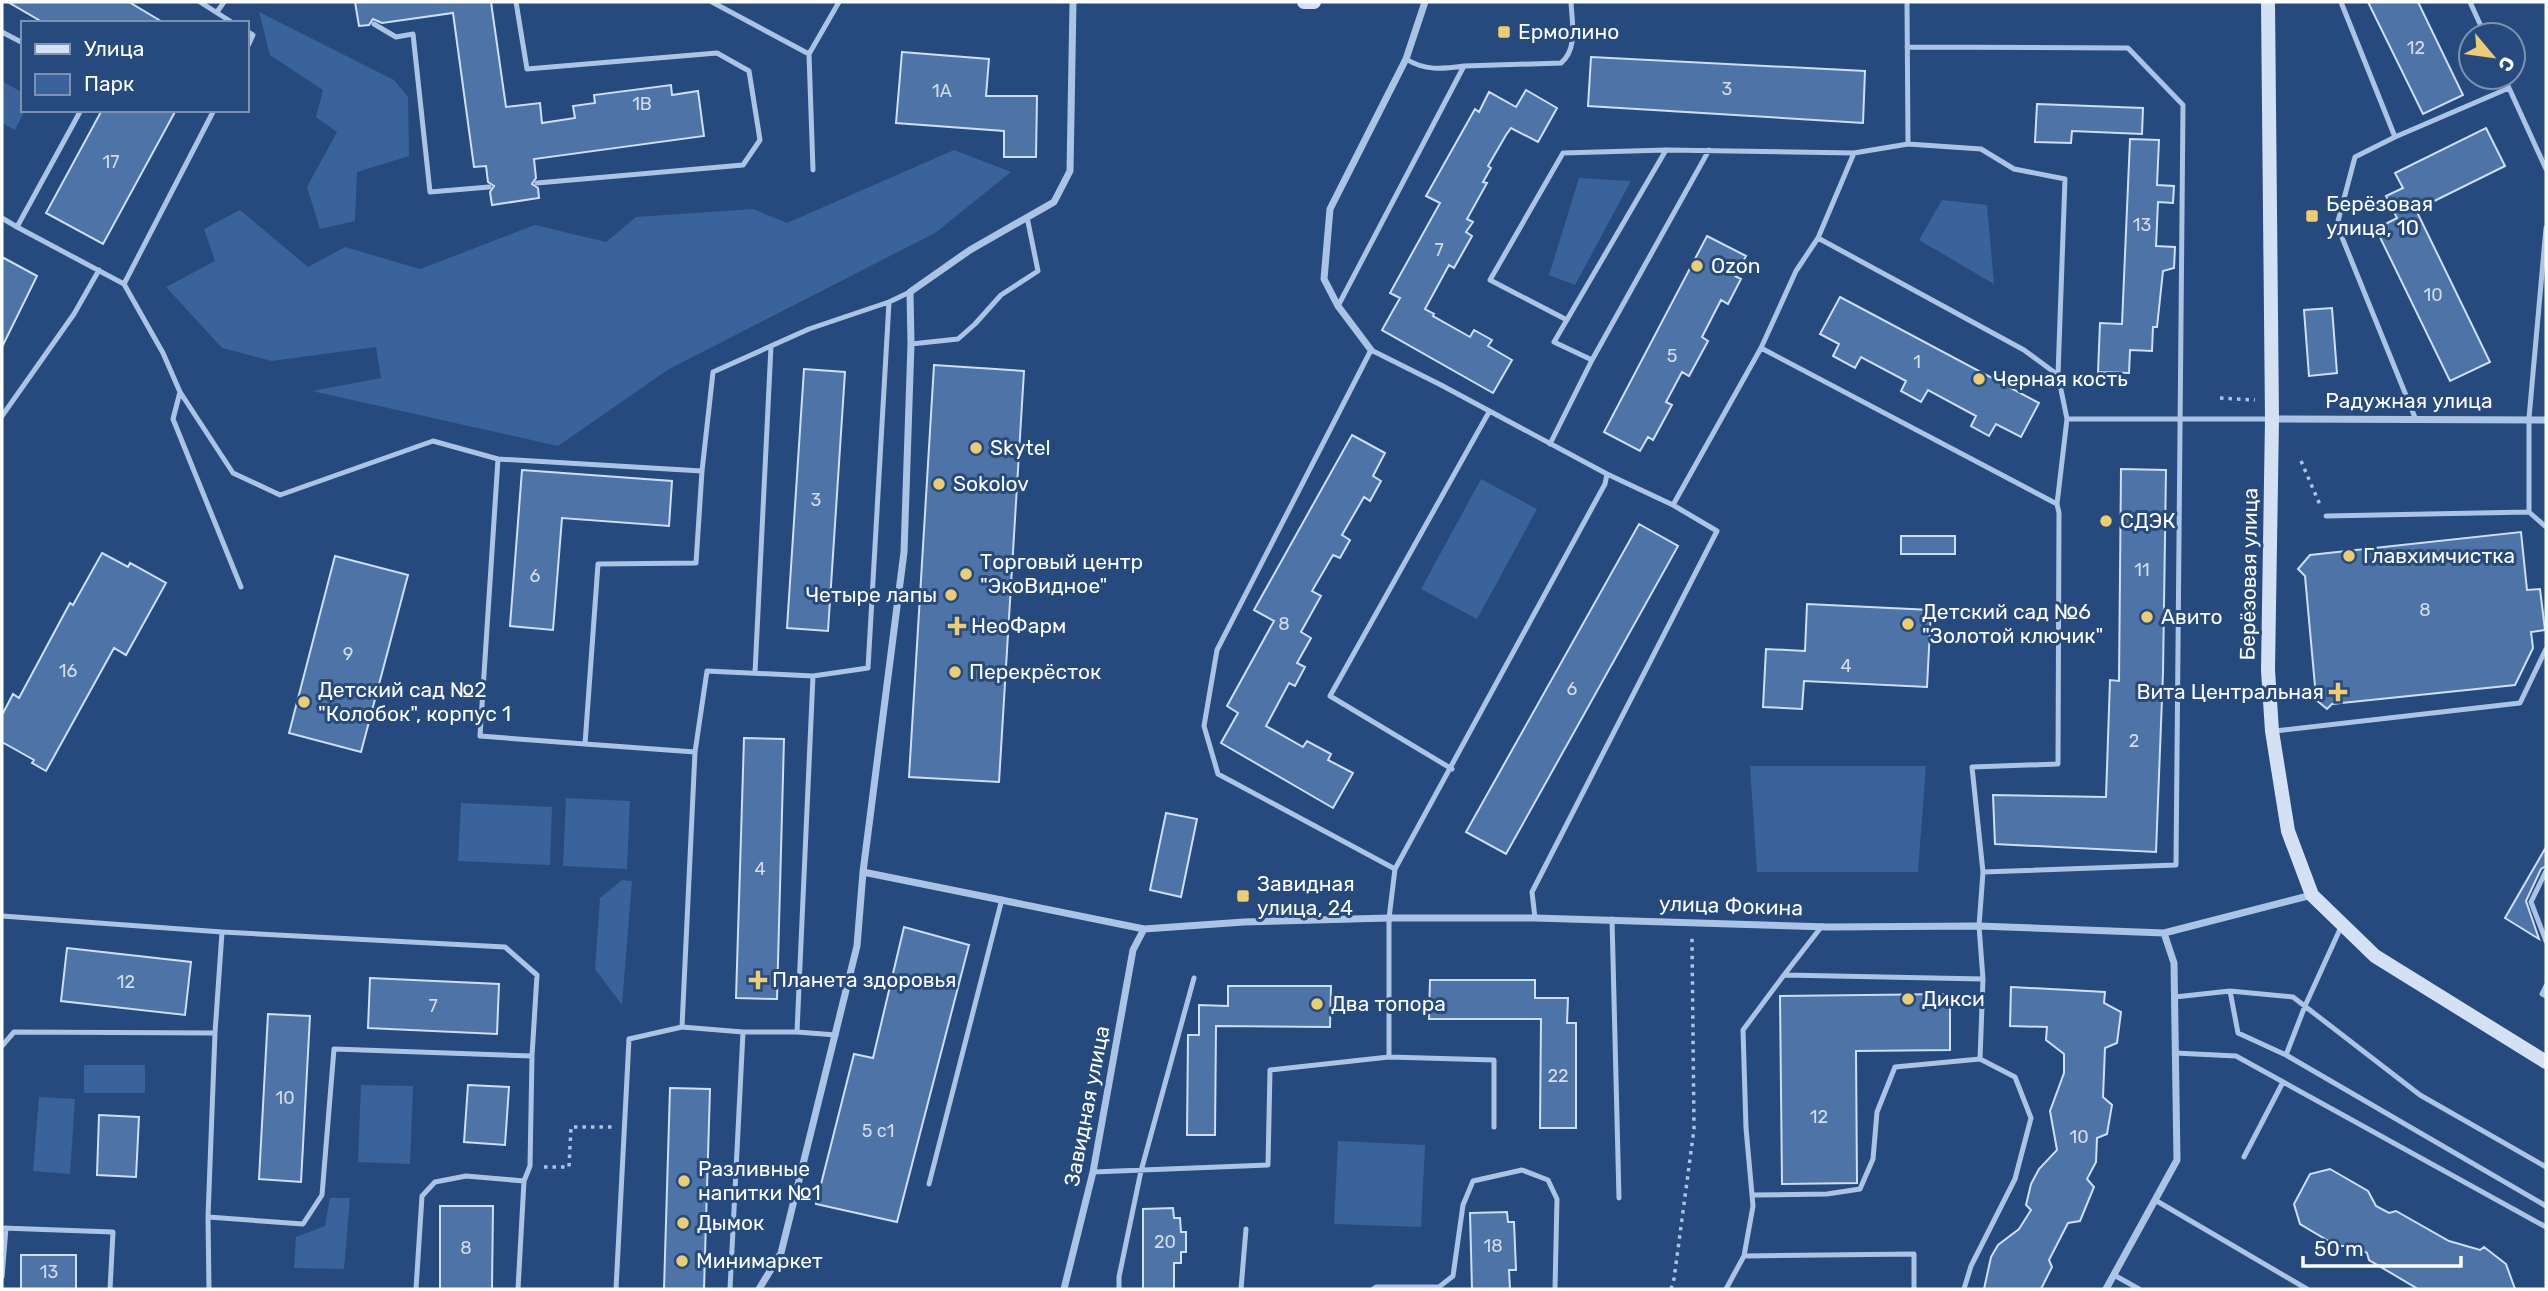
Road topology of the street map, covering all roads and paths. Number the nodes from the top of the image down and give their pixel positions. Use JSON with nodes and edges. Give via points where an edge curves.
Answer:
{"nodes":[{"id":1,"x":200,"y":2,"type":"edge"},
{"id":2,"x":224,"y":2,"type":"edge"},
{"id":3,"x":516,"y":2,"type":"edge"},
{"id":4,"x":712,"y":2,"type":"edge"},
{"id":5,"x":839,"y":2,"type":"edge"},
{"id":6,"x":1073,"y":2,"type":"edge"},
{"id":7,"x":1304,"y":2,"type":"edge"},
{"id":8,"x":1314,"y":2,"type":"edge"},
{"id":9,"x":1425,"y":2,"type":"edge"},
{"id":10,"x":1571,"y":2,"type":"edge"},
{"id":11,"x":1907,"y":2,"type":"edge"},
{"id":12,"x":2268,"y":2,"type":"edge"},
{"id":13,"x":2341,"y":2,"type":"edge"},
{"id":14,"x":2470,"y":2,"type":"edge"},
{"id":15,"x":217,"y":12,"type":"junction"},
{"id":16,"x":230,"y":21,"type":"edge"},
{"id":17,"x":2479,"y":21,"type":"edge"},
{"id":18,"x":374,"y":24,"type":"dead end"},
{"id":19,"x":2,"y":32,"type":"edge"},
{"id":20,"x":248,"y":32,"type":"edge"},
{"id":21,"x":21,"y":42,"type":"edge"},
{"id":22,"x":248,"y":46,"type":"edge"},
{"id":23,"x":1907,"y":47,"type":"junction"},
{"id":24,"x":809,"y":54,"type":"junction"},
{"id":25,"x":1406,"y":59,"type":"junction"},
{"id":26,"x":1464,"y":66,"type":"junction"},
{"id":27,"x":2502,"y":91,"type":"edge"},
{"id":28,"x":2510,"y":91,"type":"edge"},
{"id":29,"x":79,"y":112,"type":"edge"},
{"id":30,"x":213,"y":112,"type":"edge"},
{"id":31,"x":2395,"y":137,"type":"junction"},
{"id":32,"x":1908,"y":144,"type":"junction"},
{"id":33,"x":1666,"y":150,"type":"junction"},
{"id":34,"x":1709,"y":150,"type":"junction"},
{"id":35,"x":1854,"y":153,"type":"junction"},
{"id":36,"x":2546,"y":169,"type":"edge"},
{"id":37,"x":814,"y":170,"type":"dead end"},
{"id":38,"x":537,"y":183,"type":"dead end"},
{"id":39,"x":489,"y":187,"type":"dead end"},
{"id":40,"x":1027,"y":217,"type":"junction"},
{"id":41,"x":2,"y":218,"type":"edge"},
{"id":42,"x":17,"y":227,"type":"junction"},
{"id":43,"x":2546,"y":228,"type":"edge"},
{"id":44,"x":1818,"y":238,"type":"junction"},
{"id":45,"x":2545,"y":251,"type":"edge"},
{"id":46,"x":99,"y":270,"type":"junction"},
{"id":47,"x":124,"y":284,"type":"junction"},
{"id":48,"x":909,"y":292,"type":"junction"},
{"id":49,"x":890,"y":302,"type":"junction"},
{"id":50,"x":1338,"y":306,"type":"junction"},
{"id":51,"x":1567,"y":320,"type":"junction"},
{"id":52,"x":911,"y":344,"type":"junction"},
{"id":53,"x":771,"y":346,"type":"junction"},
{"id":54,"x":1762,"y":348,"type":"junction"},
{"id":55,"x":1371,"y":350,"type":"junction"},
{"id":56,"x":1592,"y":360,"type":"junction"},
{"id":57,"x":2058,"y":375,"type":"junction"},
{"id":58,"x":180,"y":392,"type":"junction"},
{"id":59,"x":2220,"y":398,"type":"dead end"},
{"id":60,"x":2257,"y":400,"type":"dead end"},
{"id":61,"x":1489,"y":412,"type":"junction"},
{"id":62,"x":2,"y":416,"type":"edge"},
{"id":63,"x":2067,"y":418,"type":"junction"},
{"id":64,"x":2529,"y":418,"type":"junction"},
{"id":65,"x":2179,"y":419,"type":"junction"},
{"id":66,"x":2272,"y":419,"type":"junction"},
{"id":67,"x":2546,"y":419,"type":"edge"},
{"id":68,"x":2416,"y":420,"type":"junction"},
{"id":69,"x":1550,"y":444,"type":"junction"},
{"id":70,"x":498,"y":459,"type":"junction"},
{"id":71,"x":2301,"y":461,"type":"dead end"},
{"id":72,"x":702,"y":471,"type":"junction"},
{"id":73,"x":1607,"y":474,"type":"junction"},
{"id":74,"x":2057,"y":504,"type":"junction"},
{"id":75,"x":1673,"y":505,"type":"junction"},
{"id":76,"x":2529,"y":512,"type":"junction"},
{"id":77,"x":2326,"y":516,"type":"joint"},
{"id":78,"x":2546,"y":527,"type":"edge"},
{"id":79,"x":242,"y":587,"type":"dead end"},
{"id":80,"x":2546,"y":649,"type":"edge"},
{"id":81,"x":755,"y":673,"type":"junction"},
{"id":82,"x":813,"y":676,"type":"junction"},
{"id":83,"x":2272,"y":731,"type":"junction"},
{"id":84,"x":585,"y":744,"type":"junction"},
{"id":85,"x":695,"y":752,"type":"junction"},
{"id":86,"x":1452,"y":769,"type":"junction"},
{"id":87,"x":1395,"y":869,"type":"junction"},
{"id":88,"x":2546,"y":871,"type":"edge"},
{"id":89,"x":863,"y":872,"type":"junction"},
{"id":90,"x":1983,"y":873,"type":"junction"},
{"id":91,"x":2312,"y":895,"type":"junction"},
{"id":92,"x":1002,"y":899,"type":"junction"},
{"id":93,"x":2,"y":916,"type":"edge"},
{"id":94,"x":1389,"y":918,"type":"junction"},
{"id":95,"x":1535,"y":918,"type":"junction"},
{"id":96,"x":1612,"y":919,"type":"junction"},
{"id":97,"x":1692,"y":921,"type":"junction"},
{"id":98,"x":2342,"y":924,"type":"junction"},
{"id":99,"x":1822,"y":926,"type":"junction"},
{"id":100,"x":1979,"y":926,"type":"junction"},
{"id":101,"x":1144,"y":929,"type":"junction"},
{"id":102,"x":222,"y":932,"type":"junction"},
{"id":103,"x":2164,"y":933,"type":"junction"},
{"id":104,"x":2546,"y":941,"type":"edge"},
{"id":105,"x":1784,"y":975,"type":"junction"},
{"id":106,"x":1194,"y":978,"type":"dead end"},
{"id":107,"x":1983,"y":979,"type":"junction"},
{"id":108,"x":2546,"y":986,"type":"edge"},
{"id":109,"x":2230,"y":991,"type":"junction"},
{"id":110,"x":2546,"y":996,"type":"edge"},
{"id":111,"x":2175,"y":997,"type":"junction"},
{"id":112,"x":2305,"y":1006,"type":"junction"},
{"id":113,"x":682,"y":1027,"type":"junction"},
{"id":114,"x":743,"y":1032,"type":"junction"},
{"id":115,"x":797,"y":1032,"type":"junction"},
{"id":116,"x":215,"y":1033,"type":"junction"},
{"id":117,"x":836,"y":1035,"type":"junction"},
{"id":118,"x":2,"y":1046,"type":"edge"},
{"id":119,"x":2175,"y":1052,"type":"junction"},
{"id":120,"x":2286,"y":1055,"type":"junction"},
{"id":121,"x":532,"y":1056,"type":"junction"},
{"id":122,"x":1389,"y":1057,"type":"junction"},
{"id":123,"x":1980,"y":1059,"type":"junction"},
{"id":124,"x":2546,"y":1062,"type":"edge"},
{"id":125,"x":2283,"y":1082,"type":"junction"},
{"id":126,"x":626,"y":1127,"type":"junction"},
{"id":127,"x":1494,"y":1127,"type":"dead end"},
{"id":128,"x":2244,"y":1157,"type":"dead end"},
{"id":129,"x":530,"y":1167,"type":"junction"},
{"id":130,"x":2546,"y":1167,"type":"edge"},
{"id":131,"x":1141,"y":1171,"type":"junction"},
{"id":132,"x":1093,"y":1172,"type":"junction"},
{"id":133,"x":524,"y":1181,"type":"junction"},
{"id":134,"x":929,"y":1184,"type":"dead end"},
{"id":135,"x":1752,"y":1195,"type":"junction"},
{"id":136,"x":1619,"y":1198,"type":"dead end"},
{"id":137,"x":2155,"y":1200,"type":"junction"},
{"id":138,"x":2546,"y":1206,"type":"edge"},
{"id":139,"x":208,"y":1217,"type":"junction"},
{"id":140,"x":2546,"y":1227,"type":"edge"},
{"id":141,"x":4,"y":1228,"type":"edge"},
{"id":142,"x":1245,"y":1229,"type":"dead end"},
{"id":143,"x":1744,"y":1256,"type":"junction"},
{"id":144,"x":2114,"y":1275,"type":"junction"},
{"id":145,"x":2,"y":1277,"type":"edge"},
{"id":146,"x":110,"y":1289,"type":"edge"},
{"id":147,"x":209,"y":1289,"type":"edge"},
{"id":148,"x":416,"y":1289,"type":"edge"},
{"id":149,"x":518,"y":1289,"type":"edge"},
{"id":150,"x":617,"y":1289,"type":"edge"},
{"id":151,"x":730,"y":1289,"type":"edge"},
{"id":152,"x":759,"y":1289,"type":"edge"},
{"id":153,"x":1064,"y":1289,"type":"edge"},
{"id":154,"x":1119,"y":1289,"type":"edge"},
{"id":155,"x":1241,"y":1289,"type":"edge"},
{"id":156,"x":1373,"y":1289,"type":"edge"},
{"id":157,"x":1555,"y":1289,"type":"edge"},
{"id":158,"x":1671,"y":1289,"type":"edge"},
{"id":159,"x":1726,"y":1289,"type":"edge"},
{"id":160,"x":1914,"y":1289,"type":"edge"},
{"id":161,"x":1964,"y":1289,"type":"edge"},
{"id":162,"x":2106,"y":1289,"type":"edge"},
{"id":163,"x":2139,"y":1289,"type":"edge"},
{"id":164,"x":2307,"y":1289,"type":"edge"}],
"edges":[{"from":1,"to":15,"type":"lane"},
{"from":2,"to":15,"type":"lane"},
{"from":3,"to":38,"type":"lane","via":[[527,69],[717,52],[750,71],[760,140],[743,165]]},
{"from":4,"to":24,"type":"lane"},
{"from":5,"to":24,"type":"lane"},
{"from":6,"to":40,"type":"street","via":[[1070,171],[1054,202]]},
{"from":7,"to":8,"type":"street"},
{"from":9,"to":25,"type":"street"},
{"from":10,"to":26,"type":"lane","via":[[1573,47],[1561,63]]},
{"from":11,"to":23,"type":"lane"},
{"from":12,"to":66,"type":"street","name":"Берёзовая улица"},
{"from":13,"to":31,"type":"lane"},
{"from":14,"to":17,"type":"lane"},
{"from":15,"to":16,"type":"lane"},
{"from":18,"to":39,"type":"lane","via":[[396,37],[413,34],[430,192]]},
{"from":19,"to":21,"type":"lane"},
{"from":20,"to":22,"type":"lane","via":[[253,35]]},
{"from":23,"to":32,"type":"lane"},
{"from":23,"to":65,"type":"lane","via":[[2128,48],[2183,104]]},
{"from":24,"to":37,"type":"lane"},
{"from":25,"to":26,"type":"lane","via":[[1419,67]]},
{"from":25,"to":50,"type":"street","via":[[1330,209],[1324,279]]},
{"from":26,"to":50,"type":"lane"},
{"from":27,"to":31,"type":"lane"},
{"from":28,"to":36,"type":"lane"},
{"from":29,"to":42,"type":"lane"},
{"from":30,"to":47,"type":"lane"},
{"from":31,"to":68,"type":"lane","via":[[2355,157],[2337,225]]},
{"from":32,"to":35,"type":"lane"},
{"from":32,"to":57,"type":"lane","via":[[1981,149],[2014,169],[2065,179]]},
{"from":33,"to":34,"type":"lane"},
{"from":33,"to":51,"type":"lane"},
{"from":33,"to":51,"type":"lane","via":[[1563,153],[1490,280]]},
{"from":34,"to":35,"type":"lane"},
{"from":34,"to":56,"type":"lane"},
{"from":35,"to":44,"type":"lane"},
{"from":40,"to":48,"type":"street"},
{"from":40,"to":52,"type":"lane","via":[[1038,271],[1002,295],[958,339]]},
{"from":41,"to":42,"type":"lane"},
{"from":42,"to":46,"type":"lane"},
{"from":43,"to":45,"type":"lane"},
{"from":44,"to":54,"type":"lane","via":[[1796,271]]},
{"from":44,"to":57,"type":"lane","via":[[2024,350]]},
{"from":45,"to":64,"type":"lane"},
{"from":46,"to":47,"type":"lane"},
{"from":46,"to":62,"type":"lane","via":[[74,314]]},
{"from":47,"to":58,"type":"lane"},
{"from":48,"to":49,"type":"lane"},
{"from":48,"to":52,"type":"street"},
{"from":49,"to":53,"type":"lane"},
{"from":49,"to":82,"type":"lane","via":[[868,668]]},
{"from":50,"to":55,"type":"street"},
{"from":51,"to":56,"type":"lane","via":[[1554,342]]},
{"from":52,"to":89,"type":"street","via":[[904,552]]},
{"from":53,"to":72,"type":"lane","via":[[713,372]]},
{"from":53,"to":81,"type":"lane"},
{"from":54,"to":74,"type":"lane"},
{"from":54,"to":75,"type":"lane"},
{"from":55,"to":61,"type":"lane"},
{"from":55,"to":87,"type":"lane","via":[[1217,650],[1204,726],[1218,774]]},
{"from":56,"to":69,"type":"lane"},
{"from":57,"to":63,"type":"lane"},
{"from":58,"to":70,"type":"lane","via":[[233,473],[280,495],[433,441]]},
{"from":58,"to":79,"type":"lane","via":[[173,419]]},
{"from":59,"to":60,"type":"path"},
{"from":61,"to":69,"type":"lane"},
{"from":61,"to":86,"type":"lane","via":[[1330,696]]},
{"from":63,"to":65,"type":"lane"},
{"from":63,"to":74,"type":"lane"},
{"from":64,"to":67,"type":"street","name":"Радужная улица"},
{"from":64,"to":68,"type":"street","name":"Радужная улица"},
{"from":64,"to":76,"type":"lane"},
{"from":65,"to":66,"type":"lane"},
{"from":65,"to":90,"type":"lane","via":[[2176,865]]},
{"from":66,"to":68,"type":"street","name":"Радужная улица"},
{"from":66,"to":83,"type":"street","name":"Берёзовая улица","via":[[2268,670]]},
{"from":69,"to":73,"type":"lane"},
{"from":70,"to":72,"type":"lane"},
{"from":70,"to":84,"type":"lane","via":[[480,736]]},
{"from":71,"to":77,"type":"path"},
{"from":72,"to":84,"type":"lane","via":[[696,563],[598,564]]},
{"from":73,"to":75,"type":"lane"},
{"from":73,"to":86,"type":"lane"},
{"from":74,"to":90,"type":"lane","via":[[2058,764],[1972,767]]},
{"from":75,"to":95,"type":"lane","via":[[1717,531],[1532,892]]},
{"from":76,"to":77,"type":"lane"},
{"from":76,"to":78,"type":"lane"},
{"from":80,"to":83,"type":"lane","via":[[2520,703]]},
{"from":81,"to":82,"type":"lane"},
{"from":81,"to":85,"type":"lane","via":[[707,671]]},
{"from":82,"to":115,"type":"lane"},
{"from":83,"to":91,"type":"street","name":"Берёзовая улица","via":[[2288,831]]},
{"from":84,"to":85,"type":"lane"},
{"from":85,"to":113,"type":"lane"},
{"from":86,"to":87,"type":"lane"},
{"from":87,"to":94,"type":"lane"},
{"from":88,"to":104,"type":"lane","via":[[2531,902]]},
{"from":89,"to":92,"type":"street","name":"улица Фокина"},
{"from":89,"to":117,"type":"street","via":[[857,946]]},
{"from":90,"to":100,"type":"lane"},
{"from":91,"to":98,"type":"street","name":"Берёзовая улица"},
{"from":91,"to":103,"type":"street","name":"улица Фокина"},
{"from":92,"to":101,"type":"street","name":"улица Фокина"},
{"from":92,"to":134,"type":"lane"},
{"from":93,"to":102,"type":"lane"},
{"from":94,"to":95,"type":"street","name":"улица Фокина"},
{"from":94,"to":101,"type":"street","name":"улица Фокина"},
{"from":94,"to":122,"type":"lane"},
{"from":95,"to":96,"type":"street","name":"улица Фокина"},
{"from":96,"to":97,"type":"street","name":"улица Фокина"},
{"from":96,"to":136,"type":"lane"},
{"from":97,"to":99,"type":"street","name":"улица Фокина"},
{"from":97,"to":158,"type":"path","via":[[1694,1129]]},
{"from":98,"to":112,"type":"lane"},
{"from":98,"to":124,"type":"street","name":"Берёзовая улица","via":[[2375,956]]},
{"from":99,"to":100,"type":"street","name":"улица Фокина"},
{"from":99,"to":105,"type":"lane"},
{"from":100,"to":103,"type":"street","name":"улица Фокина"},
{"from":100,"to":107,"type":"lane"},
{"from":101,"to":132,"type":"street","name":"Завидная улица","via":[[1133,950]]},
{"from":102,"to":116,"type":"lane"},
{"from":102,"to":121,"type":"lane","via":[[505,947],[537,975]]},
{"from":103,"to":111,"type":"street","via":[[2174,962]]},
{"from":105,"to":107,"type":"lane"},
{"from":105,"to":135,"type":"lane","via":[[1743,1030]]},
{"from":106,"to":131,"type":"lane"},
{"from":107,"to":123,"type":"lane"},
{"from":108,"to":110,"type":"lane","via":[[2542,994]]},
{"from":109,"to":111,"type":"lane"},
{"from":109,"to":112,"type":"lane","via":[[2293,997]]},
{"from":109,"to":120,"type":"lane","via":[[2238,1033]]},
{"from":111,"to":119,"type":"street"},
{"from":112,"to":120,"type":"lane"},
{"from":112,"to":130,"type":"lane","via":[[2420,1095]]},
{"from":113,"to":114,"type":"lane"},
{"from":113,"to":126,"type":"lane","via":[[629,1039]]},
{"from":114,"to":115,"type":"lane"},
{"from":114,"to":151,"type":"lane"},
{"from":115,"to":117,"type":"lane"},
{"from":116,"to":118,"type":"lane","via":[[14,1032]]},
{"from":116,"to":139,"type":"lane"},
{"from":117,"to":152,"type":"street","via":[[781,1253]]},
{"from":119,"to":125,"type":"lane","via":[[2236,1056]]},
{"from":119,"to":137,"type":"street","via":[[2177,1160]]},
{"from":120,"to":138,"type":"lane"},
{"from":121,"to":129,"type":"lane"},
{"from":121,"to":139,"type":"lane","via":[[334,1049],[323,1195],[303,1224]]},
{"from":122,"to":127,"type":"lane","via":[[1494,1060]]},
{"from":122,"to":131,"type":"lane","via":[[1270,1070],[1268,1165]]},
{"from":123,"to":135,"type":"lane","via":[[1895,1067],[1877,1112],[1873,1159],[1860,1189]]},
{"from":123,"to":161,"type":"lane","via":[[2015,1077],[2031,1118],[2014,1179]]},
{"from":125,"to":128,"type":"lane"},
{"from":125,"to":140,"type":"lane"},
{"from":126,"to":129,"type":"path","via":[[571,1126],[569,1167]]},
{"from":126,"to":150,"type":"lane"},
{"from":129,"to":133,"type":"lane"},
{"from":131,"to":132,"type":"lane"},
{"from":131,"to":154,"type":"lane"},
{"from":132,"to":153,"type":"street","name":"Завидная улица"},
{"from":133,"to":148,"type":"lane","via":[[466,1176],[435,1182],[422,1196]]},
{"from":133,"to":149,"type":"lane"},
{"from":135,"to":143,"type":"lane"},
{"from":137,"to":144,"type":"street"},
{"from":137,"to":164,"type":"lane"},
{"from":139,"to":147,"type":"lane"},
{"from":141,"to":145,"type":"lane"},
{"from":141,"to":146,"type":"lane","via":[[113,1233]]},
{"from":142,"to":155,"type":"lane"},
{"from":143,"to":159,"type":"lane"},
{"from":143,"to":160,"type":"lane","via":[[1914,1254]]},
{"from":144,"to":162,"type":"street"},
{"from":144,"to":163,"type":"lane"},
{"from":156,"to":157,"type":"lane","via":[[1438,1287],[1446,1282],[1453,1276],[1463,1205],[1473,1181],[1522,1170],[1548,1180],[1557,1199]]}]}
